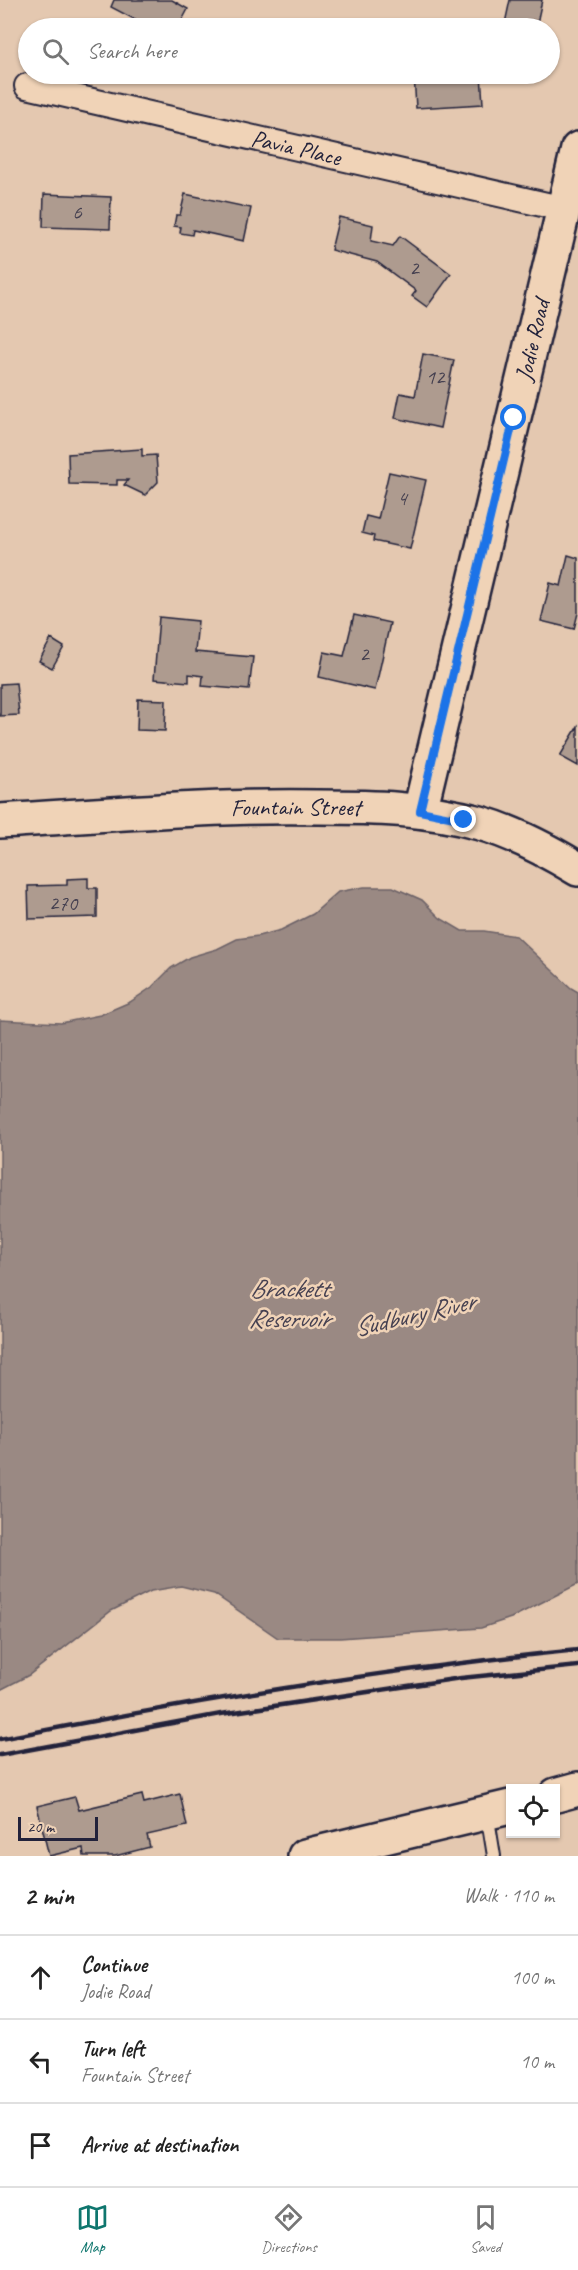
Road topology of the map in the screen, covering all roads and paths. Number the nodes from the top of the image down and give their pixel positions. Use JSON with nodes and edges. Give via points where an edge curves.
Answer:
{"nodes":[{"id":1,"x":27,"y":86,"type":"dead end"},
{"id":2,"x":578,"y":149,"type":"edge"},
{"id":3,"x":564,"y":209,"type":"junction"},
{"id":4,"x":420,"y":811,"type":"junction"},
{"id":5,"x":0,"y":821,"type":"edge"},
{"id":6,"x":578,"y":869,"type":"edge"},
{"id":7,"x":578,"y":1789,"type":"edge"},
{"id":8,"x":560,"y":1794,"type":"edge"},
{"id":9,"x":499,"y":1810,"type":"edge"},
{"id":10,"x":320,"y":1854,"type":"edge"},
{"id":11,"x":495,"y":1856,"type":"edge"}],
"edges":[{"from":1,"to":3,"type":"street","name":"Pavia Place"},
{"from":2,"to":3,"type":"street","name":"Jodie Road"},
{"from":3,"to":4,"type":"street","name":"Jodie Road"},
{"from":4,"to":5,"type":"street","name":"Fountain Street","via":[[271,806]]},
{"from":4,"to":6,"type":"street","name":"Fountain Street","via":[[506,832]]},
{"from":7,"to":8,"type":"street"},
{"from":9,"to":10,"type":"street"},
{"from":9,"to":11,"type":"lane"}]}
